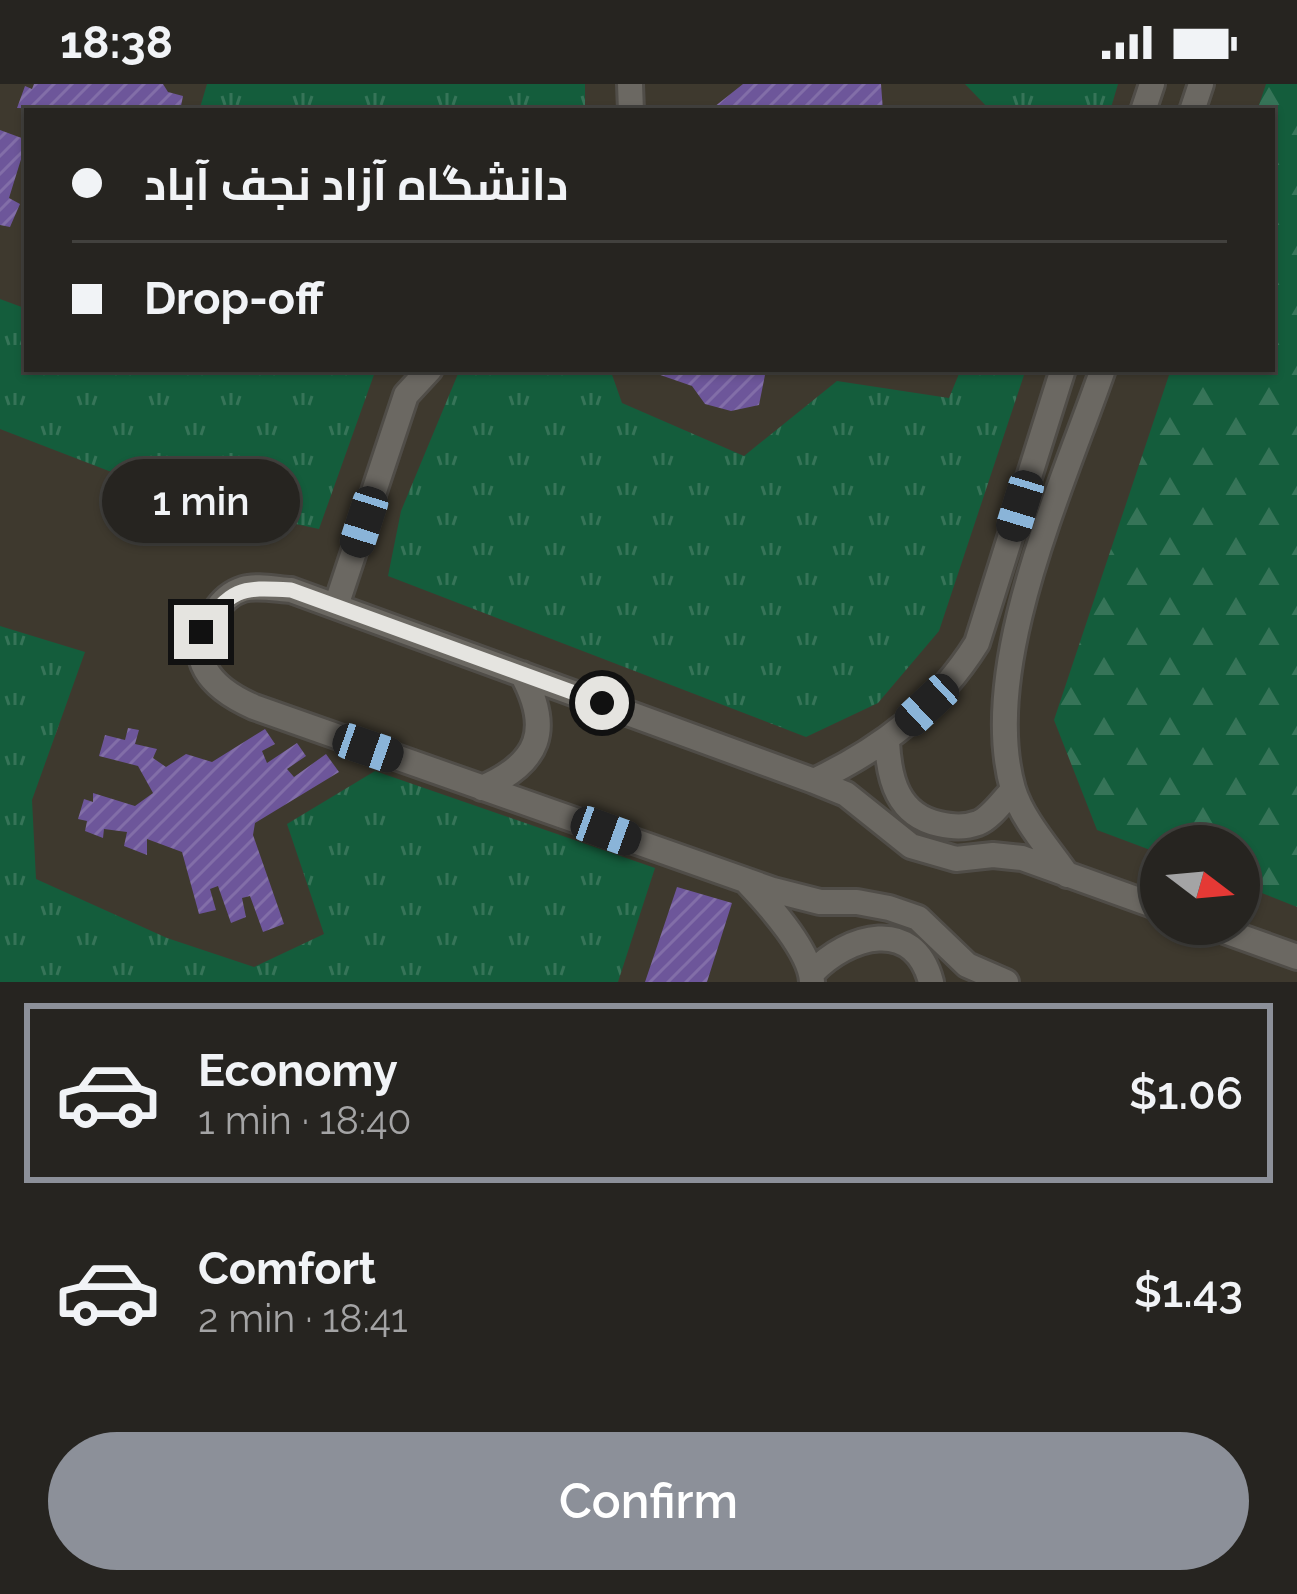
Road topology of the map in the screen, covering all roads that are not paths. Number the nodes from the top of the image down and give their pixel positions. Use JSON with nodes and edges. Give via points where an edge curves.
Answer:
{"nodes":[{"id":1,"x":427,"y":372,"type":"edge"},
{"id":2,"x":1062,"y":372,"type":"edge"},
{"id":3,"x":1102,"y":372,"type":"edge"},
{"id":4,"x":336,"y":606,"type":"junction"},
{"id":5,"x":522,"y":674,"type":"junction"},
{"id":6,"x":887,"y":742,"type":"junction"},
{"id":7,"x":814,"y":781,"type":"junction"},
{"id":8,"x":482,"y":788,"type":"junction"},
{"id":9,"x":1013,"y":790,"type":"junction"},
{"id":10,"x":1067,"y":874,"type":"junction"},
{"id":11,"x":747,"y":881,"type":"junction"},
{"id":12,"x":1140,"y":900,"type":"edge"},
{"id":13,"x":1260,"y":944,"type":"edge"},
{"id":14,"x":1297,"y":957,"type":"edge"},
{"id":15,"x":812,"y":977,"type":"edge"},
{"id":16,"x":931,"y":982,"type":"edge"},
{"id":17,"x":1006,"y":982,"type":"edge"}],
"edges":[{"from":1,"to":4,"type":"lane","via":[[406,395]]},
{"from":2,"to":6,"type":"lane","via":[[977,643],[959,672]]},
{"from":3,"to":9,"type":"lane","via":[[1020,608],[1005,677]]},
{"from":4,"to":5,"type":"lane"},
{"from":4,"to":8,"type":"lane","via":[[291,590],[245,587],[222,600],[201,632],[203,668],[224,694],[254,707]]},
{"from":5,"to":7,"type":"lane"},
{"from":5,"to":8,"type":"lane","via":[[536,699],[531,755]]},
{"from":6,"to":7,"type":"lane"},
{"from":6,"to":9,"type":"lane","via":[[897,796],[922,820],[982,822]]},
{"from":7,"to":10,"type":"lane","via":[[846,794],[911,846],[956,859],[1022,858]]},
{"from":8,"to":11,"type":"lane"},
{"from":9,"to":10,"type":"lane"},
{"from":10,"to":12,"type":"lane"},
{"from":11,"to":15,"type":"lane"},
{"from":11,"to":17,"type":"lane","via":[[918,918],[967,965]]},
{"from":13,"to":14,"type":"lane"},
{"from":15,"to":16,"type":"lane","via":[[853,942],[886,937],[910,947]]}]}
